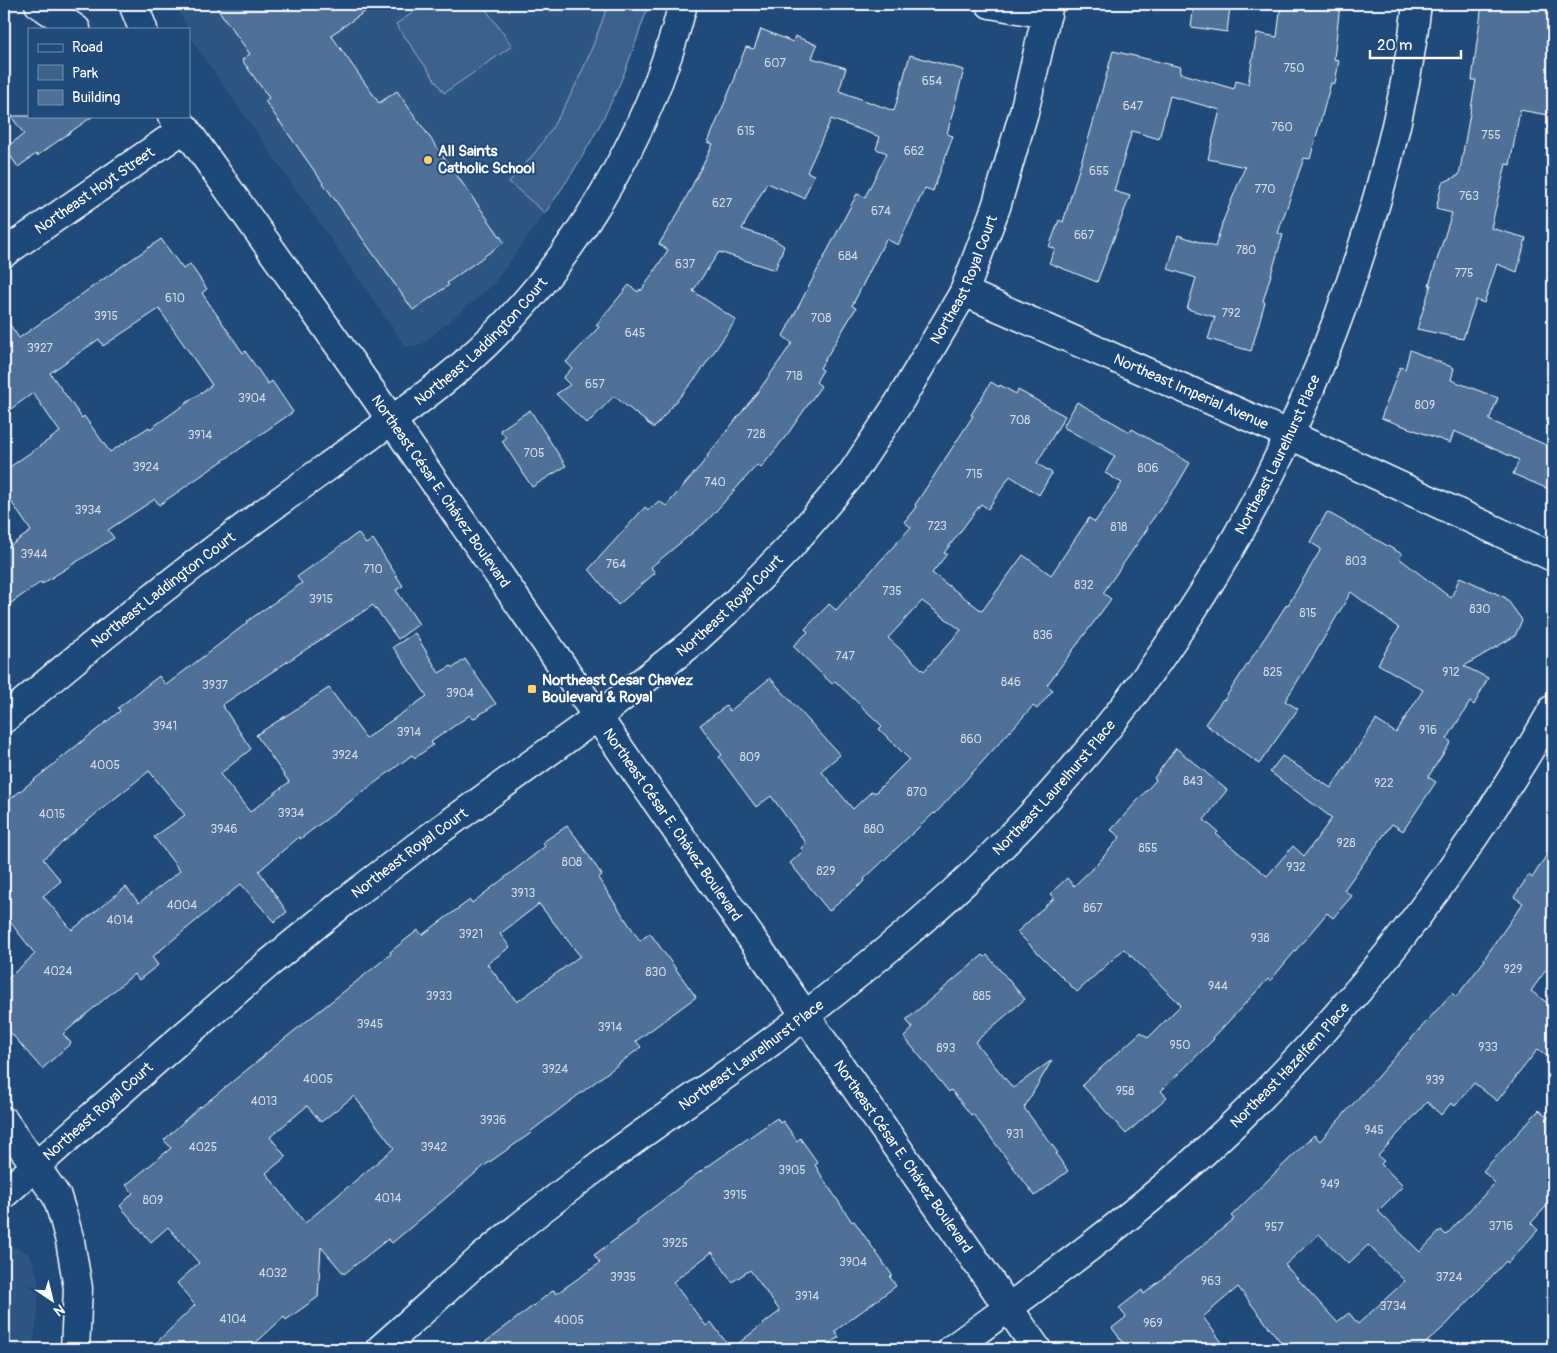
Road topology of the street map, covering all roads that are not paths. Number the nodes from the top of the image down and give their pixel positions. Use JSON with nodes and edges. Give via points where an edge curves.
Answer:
{"nodes":[{"id":1,"x":40,"y":4,"type":"edge"},
{"id":2,"x":133,"y":4,"type":"edge"},
{"id":3,"x":683,"y":4,"type":"edge"},
{"id":4,"x":990,"y":4,"type":"edge"},
{"id":5,"x":1417,"y":4,"type":"edge"},
{"id":6,"x":1048,"y":9,"type":"edge"},
{"id":7,"x":75,"y":28,"type":"edge"},
{"id":8,"x":143,"y":28,"type":"edge"},
{"id":9,"x":179,"y":120,"type":"edge"},
{"id":10,"x":4,"y":253,"type":"edge"},
{"id":11,"x":964,"y":292,"type":"junction"},
{"id":12,"x":391,"y":421,"type":"junction"},
{"id":13,"x":1290,"y":436,"type":"junction"},
{"id":14,"x":1553,"y":556,"type":"edge"},
{"id":15,"x":1553,"y":709,"type":"edge"},
{"id":16,"x":597,"y":716,"type":"junction"},
{"id":17,"x":4,"y":719,"type":"edge"},
{"id":18,"x":805,"y":1016,"type":"junction"},
{"id":19,"x":4,"y":1120,"type":"edge"},
{"id":20,"x":35,"y":1165,"type":"junction"},
{"id":21,"x":4,"y":1194,"type":"edge"},
{"id":22,"x":1008,"y":1308,"type":"junction"},
{"id":23,"x":74,"y":1349,"type":"edge"},
{"id":24,"x":380,"y":1349,"type":"edge"},
{"id":25,"x":952,"y":1349,"type":"edge"},
{"id":26,"x":1037,"y":1349,"type":"edge"}],
"edges":[{"from":1,"to":7,"type":"street"},
{"from":2,"to":8,"type":"street"},
{"from":3,"to":12,"type":"street","name":"Northeast Laddington Court","via":[[658,81],[636,134],[570,244],[490,341]]},
{"from":4,"to":6,"type":"street"},
{"from":5,"to":13,"type":"street","name":"Northeast Laurelhurst Place","via":[[1396,130],[1375,211],[1345,302]]},
{"from":6,"to":11,"type":"street","name":"Northeast Royal Court","via":[[1024,112],[996,207]]},
{"from":9,"to":10,"type":"street","name":"Northeast Hoyt Street"},
{"from":9,"to":12,"type":"street","name":"Northeast César E. Chávez Boulevard"},
{"from":11,"to":13,"type":"street","name":"Northeast Imperial Avenue"},
{"from":11,"to":16,"type":"street","name":"Northeast Royal Court","via":[[898,404],[851,475],[789,548],[693,642]]},
{"from":12,"to":16,"type":"street","name":"Northeast César E. Chávez Boulevard"},
{"from":12,"to":17,"type":"street","name":"Northeast Laddington Court","via":[[157,593]]},
{"from":13,"to":14,"type":"street","name":"Northeast Imperial Avenue"},
{"from":13,"to":18,"type":"street","name":"Northeast Laurelhurst Place","via":[[1252,511],[1199,600],[1161,658],[1071,772],[973,874]]},
{"from":15,"to":22,"type":"street","name":"Northeast Hazelfern Place","via":[[1512,779],[1427,904],[1309,1047],[1257,1101],[1170,1182],[1088,1250]]},
{"from":16,"to":18,"type":"street","name":"Northeast César E. Chávez Boulevard"},
{"from":16,"to":20,"type":"street","name":"Northeast Royal Court","via":[[343,903]]},
{"from":18,"to":22,"type":"street","name":"Northeast César E. Chávez Boulevard"},
{"from":18,"to":24,"type":"street","name":"Northeast Laurelhurst Place","via":[[590,1172],[482,1258]]},
{"from":19,"to":20,"type":"street"},
{"from":20,"to":21,"type":"street","name":"Northeast Royal Court"},
{"from":20,"to":23,"type":"street","via":[[57,1197],[70,1241],[78,1288]]},
{"from":22,"to":25,"type":"street","name":"Northeast Hazelfern Place"},
{"from":22,"to":26,"type":"street","name":"Northeast César E. Chávez Boulevard"}]}
